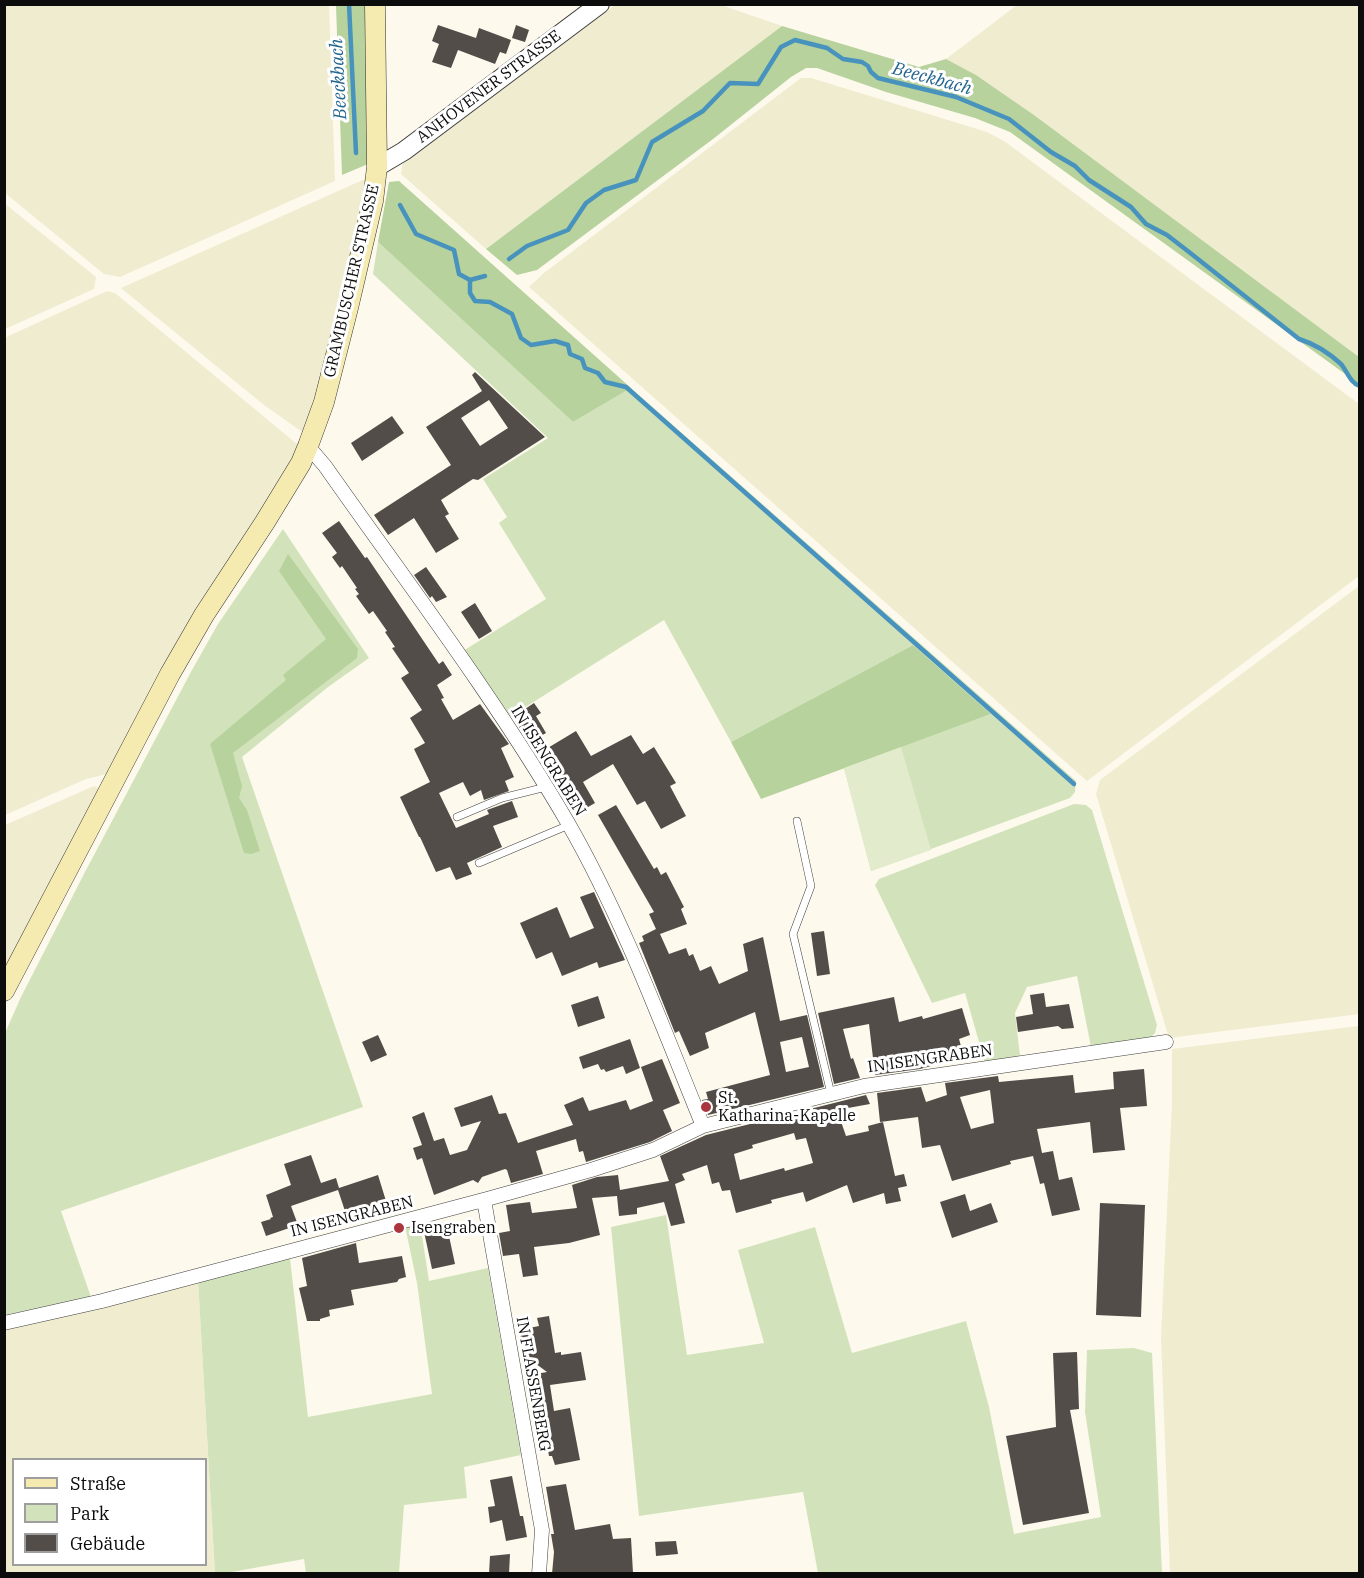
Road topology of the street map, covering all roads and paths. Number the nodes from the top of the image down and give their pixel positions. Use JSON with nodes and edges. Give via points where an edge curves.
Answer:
{"nodes":[{"id":1,"x":375,"y":4,"type":"edge"},
{"id":2,"x":600,"y":4,"type":"edge"},
{"id":3,"x":377,"y":167,"type":"junction"},
{"id":4,"x":308,"y":446,"type":"junction"},
{"id":5,"x":546,"y":787,"type":"junction"},
{"id":6,"x":457,"y":817,"type":"dead end"},
{"id":7,"x":797,"y":821,"type":"dead end"},
{"id":8,"x":569,"y":825,"type":"junction"},
{"id":9,"x":479,"y":863,"type":"dead end"},
{"id":10,"x":4,"y":991,"type":"edge"},
{"id":11,"x":1166,"y":1042,"type":"dead end"},
{"id":12,"x":831,"y":1094,"type":"junction"},
{"id":13,"x":703,"y":1126,"type":"junction"},
{"id":14,"x":484,"y":1200,"type":"junction"},
{"id":15,"x":4,"y":1323,"type":"edge"},
{"id":16,"x":539,"y":1574,"type":"edge"}],
"edges":[{"from":1,"to":3,"type":"main road","name":"GRAMBUSCHER STRASSE"},
{"from":2,"to":3,"type":"street","name":"ANHOVENER STRASSE","via":[[404,151]]},
{"from":3,"to":4,"type":"main road","name":"GRAMBUSCHER STRASSE","via":[[348,308],[324,402]]},
{"from":4,"to":5,"type":"street","name":"IN ISENGRABEN","via":[[502,717]]},
{"from":4,"to":10,"type":"main road","name":"GRAMBUSCHER STRASSE","via":[[170,674]]},
{"from":5,"to":6,"type":"lane","via":[[502,798]]},
{"from":5,"to":8,"type":"street","name":"IN ISENGRABEN"},
{"from":7,"to":12,"type":"lane","via":[[811,886],[793,934]]},
{"from":8,"to":9,"type":"lane"},
{"from":8,"to":13,"type":"street","name":"IN ISENGRABEN","via":[[621,924]]},
{"from":11,"to":12,"type":"street","name":"IN ISENGRABEN"},
{"from":12,"to":13,"type":"street","name":"IN ISENGRABEN"},
{"from":13,"to":14,"type":"street","name":"IN ISENGRABEN","via":[[642,1153]]},
{"from":14,"to":15,"type":"street","name":"IN ISENGRABEN"},
{"from":14,"to":16,"type":"street","name":"IN FLASSENBERG","via":[[542,1530]]}]}
